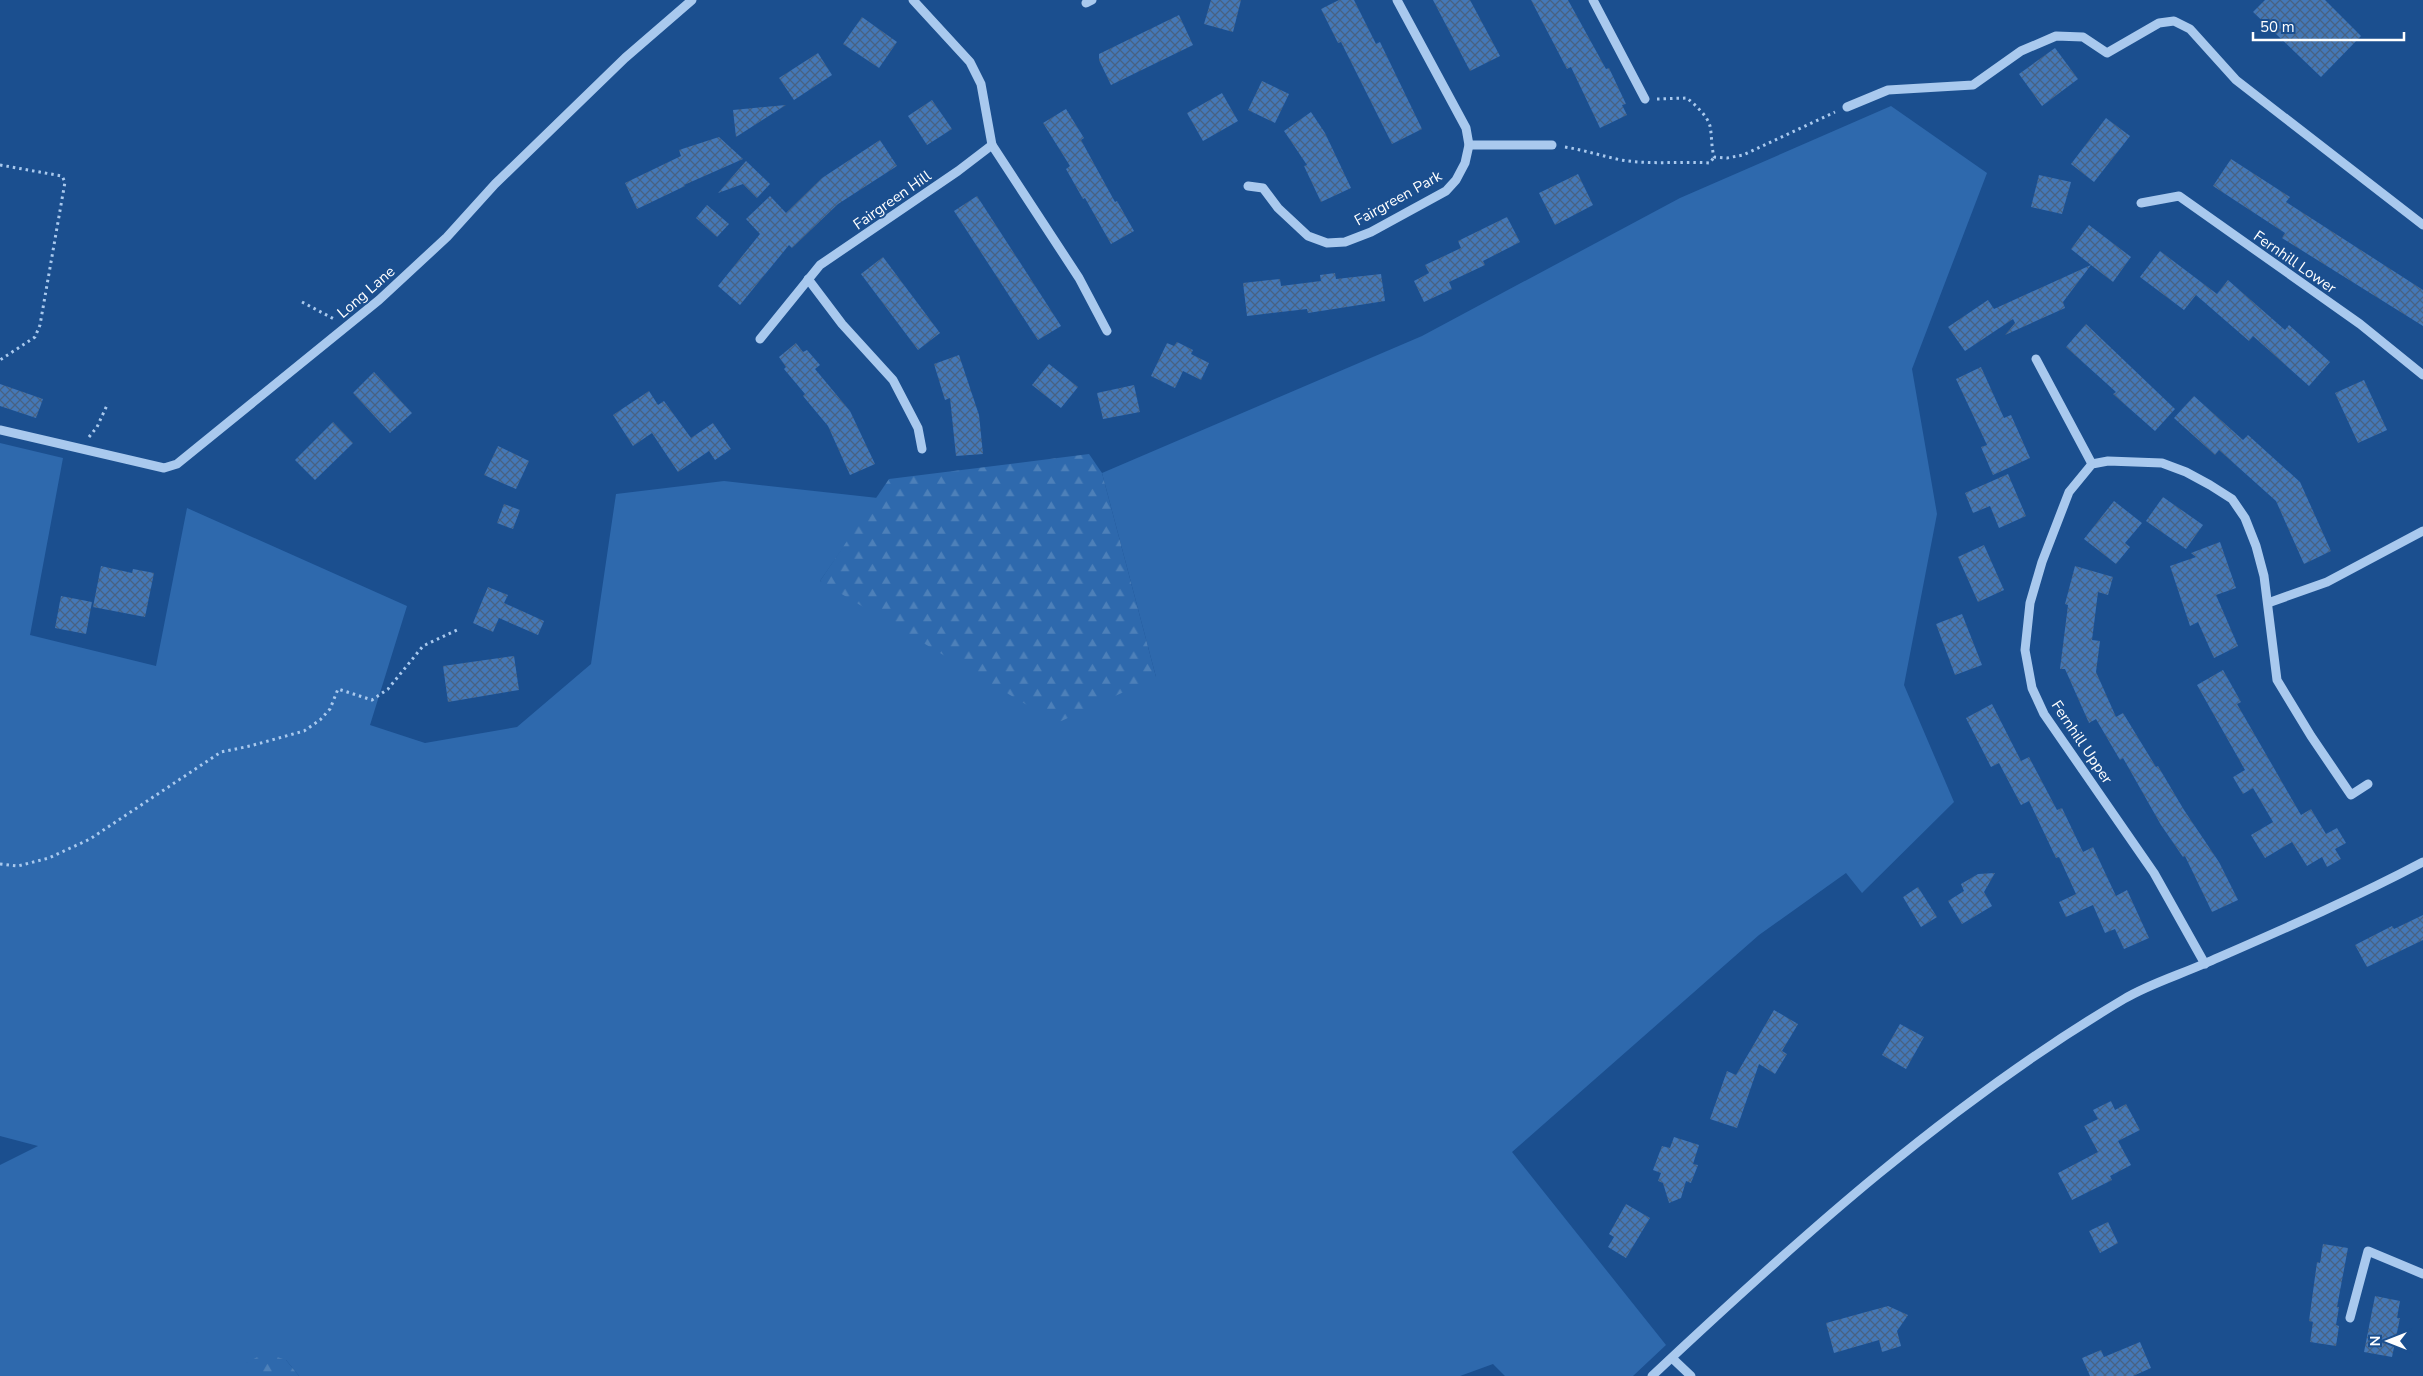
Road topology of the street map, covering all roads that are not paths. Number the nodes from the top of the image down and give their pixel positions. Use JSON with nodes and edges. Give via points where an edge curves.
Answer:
{"nodes":[{"id":1,"x":692,"y":0,"type":"edge"},
{"id":2,"x":913,"y":0,"type":"edge"},
{"id":3,"x":1397,"y":0,"type":"edge"},
{"id":4,"x":1594,"y":0,"type":"edge"},
{"id":5,"x":1645,"y":99,"type":"road end"},
{"id":6,"x":1847,"y":107,"type":"road end"},
{"id":7,"x":992,"y":145,"type":"junction"},
{"id":8,"x":1469,"y":145,"type":"junction"},
{"id":9,"x":1552,"y":145,"type":"road end"},
{"id":10,"x":1248,"y":186,"type":"dead end"},
{"id":11,"x":2141,"y":203,"type":"dead end"},
{"id":12,"x":2423,"y":225,"type":"edge"},
{"id":13,"x":808,"y":279,"type":"junction"},
{"id":14,"x":1107,"y":331,"type":"dead end"},
{"id":15,"x":760,"y":339,"type":"dead end"},
{"id":16,"x":2036,"y":359,"type":"dead end"},
{"id":17,"x":2423,"y":375,"type":"edge"},
{"id":18,"x":0,"y":430,"type":"edge"},
{"id":19,"x":922,"y":449,"type":"dead end"},
{"id":20,"x":2092,"y":464,"type":"junction"},
{"id":21,"x":2423,"y":531,"type":"edge"},
{"id":22,"x":2268,"y":603,"type":"junction"},
{"id":23,"x":2368,"y":784,"type":"dead end"},
{"id":24,"x":2423,"y":862,"type":"edge"},
{"id":25,"x":2205,"y":964,"type":"junction"},
{"id":26,"x":2423,"y":1274,"type":"edge"},
{"id":27,"x":2350,"y":1318,"type":"dead end"},
{"id":28,"x":1672,"y":1358,"type":"junction"},
{"id":29,"x":1652,"y":1376,"type":"edge"},
{"id":30,"x":1691,"y":1376,"type":"edge"}],
"edges":[{"from":1,"to":18,"type":"street","name":"Long Lane","via":[[625,58],[495,184],[447,237],[379,300],[177,464],[164,468]]},
{"from":2,"to":7,"type":"street","via":[[970,62],[981,84]]},
{"from":3,"to":8,"type":"street","via":[[1466,128]]},
{"from":4,"to":5,"type":"street"},
{"from":6,"to":12,"type":"street","via":[[1888,90],[1973,84],[2021,50],[2056,36],[2083,37],[2107,53],[2158,23],[2174,21],[2190,29],[2236,80]]},
{"from":7,"to":13,"type":"street","name":"Fairgreen Hill","via":[[820,265]]},
{"from":7,"to":14,"type":"street","via":[[1079,278]]},
{"from":8,"to":9,"type":"street"},
{"from":8,"to":10,"type":"street","name":"Fairgreen Park","via":[[1465,164],[1446,191],[1371,232],[1345,242],[1327,243],[1308,236],[1278,208],[1263,188]]},
{"from":11,"to":17,"type":"street","name":"Fernhill Lower","via":[[2179,196],[2360,324]]},
{"from":13,"to":15,"type":"street","name":"Fairgreen Hill"},
{"from":13,"to":19,"type":"street","via":[[842,324],[893,380],[918,428]]},
{"from":16,"to":20,"type":"street"},
{"from":20,"to":22,"type":"street","via":[[2108,461],[2162,463],[2186,472],[2232,500],[2256,546]]},
{"from":20,"to":25,"type":"street","name":"Fernhill Upper","via":[[2069,492],[2030,603],[2025,650],[2032,688],[2044,714],[2154,873]]},
{"from":21,"to":22,"type":"street","via":[[2327,582]]},
{"from":22,"to":23,"type":"street","via":[[2276,680],[2283,693],[2351,795]]},
{"from":24,"to":25,"type":"street"},
{"from":25,"to":28,"type":"street","via":[[2126,998],[1962,1108],[1794,1244]]},
{"from":26,"to":27,"type":"street","via":[[2368,1250]]},
{"from":28,"to":29,"type":"street"},
{"from":28,"to":30,"type":"street"}]}
